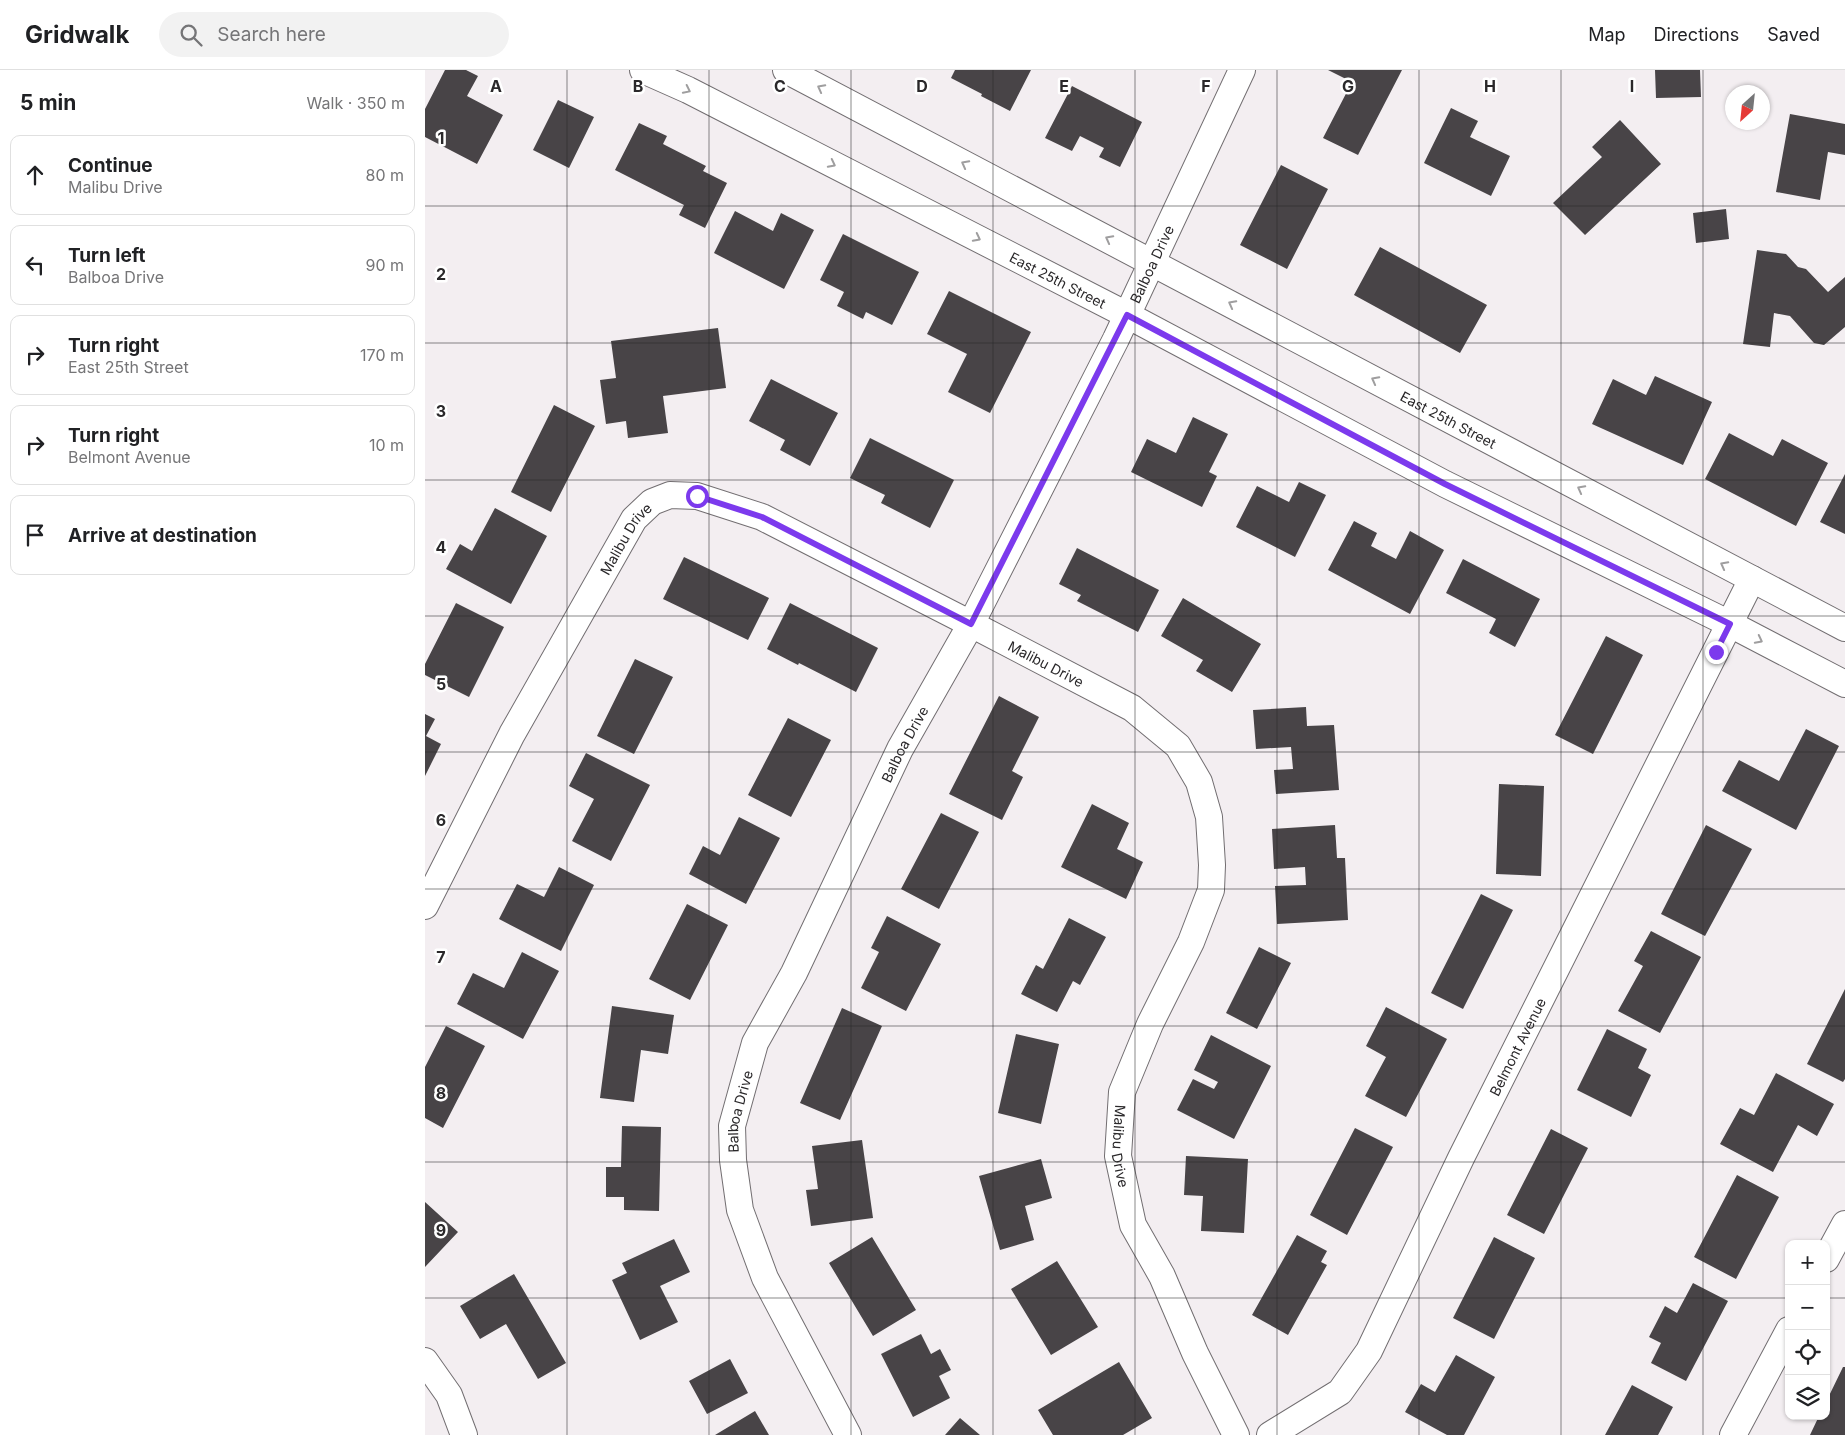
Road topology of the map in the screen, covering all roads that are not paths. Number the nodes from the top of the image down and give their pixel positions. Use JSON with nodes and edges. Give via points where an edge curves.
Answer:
{"nodes":[{"id":1,"x":643,"y":70,"type":"edge"},
{"id":2,"x":786,"y":70,"type":"edge"},
{"id":3,"x":1242,"y":70,"type":"edge"},
{"id":4,"x":1152,"y":262,"type":"junction"},
{"id":5,"x":1127,"y":315,"type":"junction"},
{"id":6,"x":1753,"y":579,"type":"junction"},
{"id":7,"x":971,"y":624,"type":"junction"},
{"id":8,"x":1730,"y":624,"type":"junction"},
{"id":9,"x":1845,"y":628,"type":"edge"},
{"id":10,"x":1845,"y":684,"type":"edge"},
{"id":11,"x":425,"y":906,"type":"edge"},
{"id":12,"x":1845,"y":1224,"type":"edge"},
{"id":13,"x":1830,"y":1252,"type":"edge"},
{"id":14,"x":1785,"y":1338,"type":"edge"},
{"id":15,"x":425,"y":1361,"type":"edge"},
{"id":16,"x":464,"y":1435,"type":"edge"},
{"id":17,"x":848,"y":1435,"type":"edge"},
{"id":18,"x":1236,"y":1435,"type":"edge"},
{"id":19,"x":1270,"y":1435,"type":"edge"},
{"id":20,"x":1733,"y":1435,"type":"edge"}],
"edges":[{"from":1,"to":5,"type":"street","name":"East 25th Street","one_way":true},
{"from":4,"to":2,"type":"street","name":"East 25th Street","one_way":true},
{"from":3,"to":4,"type":"street","name":"Balboa Drive"},
{"from":4,"to":5,"type":"street","name":"Balboa Drive"},
{"from":6,"to":4,"type":"street","name":"East 25th Street","one_way":true},
{"from":5,"to":7,"type":"street","name":"Balboa Drive"},
{"from":5,"to":8,"type":"street","name":"East 25th Street","via":[[1445,484]]},
{"from":6,"to":8,"type":"street","name":"Belmont Avenue"},
{"from":6,"to":9,"type":"street","name":"East 25th Street"},
{"from":7,"to":11,"type":"street","name":"Malibu Drive","via":[[762,517],[697,496],[670,495],[652,502],[633,520],[512,734]]},
{"from":7,"to":17,"type":"street","name":"Balboa Drive","via":[[900,750],[793,974],[755,1043],[732,1126],[740,1210],[765,1278]]},
{"from":7,"to":18,"type":"street","name":"Malibu Drive","via":[[1132,708],[1178,746],[1199,782],[1209,817],[1211,890],[1191,942],[1150,1024],[1122,1092],[1118,1156],[1133,1225],[1162,1276],[1195,1353]]},
{"from":8,"to":10,"type":"street","name":"East 25th Street","one_way":true},
{"from":8,"to":19,"type":"street","name":"Belmont Avenue","via":[[1466,1150],[1369,1351],[1339,1392]]},
{"from":12,"to":13,"type":"street"},
{"from":14,"to":20,"type":"street"},
{"from":15,"to":16,"type":"street","via":[[449,1394]]}]}
